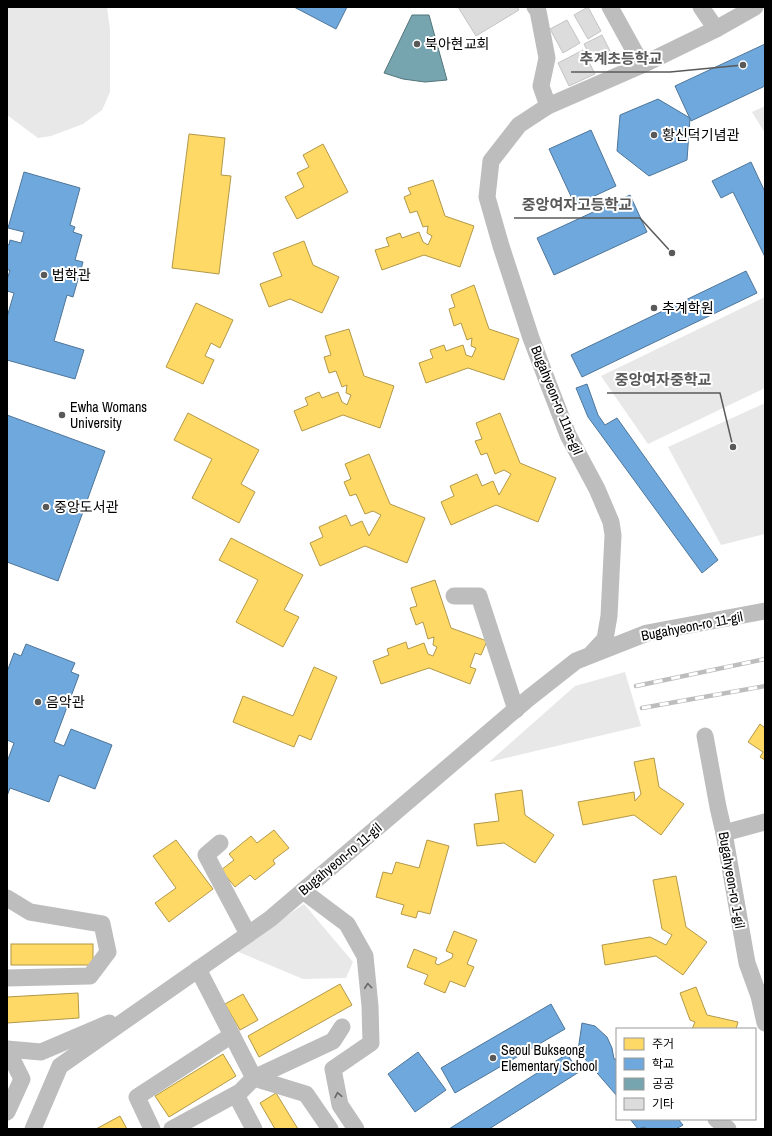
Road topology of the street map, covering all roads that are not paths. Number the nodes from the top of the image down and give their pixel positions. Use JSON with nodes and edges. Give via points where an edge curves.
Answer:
{"nodes":[{"id":1,"x":535,"y":7,"type":"edge"},
{"id":2,"x":610,"y":7,"type":"edge"},
{"id":3,"x":701,"y":7,"type":"edge"},
{"id":4,"x":755,"y":7,"type":"edge"},
{"id":5,"x":716,"y":29,"type":"junction"},
{"id":6,"x":642,"y":65,"type":"junction"},
{"id":7,"x":548,"y":106,"type":"junction"},
{"id":8,"x":454,"y":596,"type":"dead end"},
{"id":9,"x":765,"y":611,"type":"edge"},
{"id":10,"x":582,"y":658,"type":"junction"},
{"id":11,"x":516,"y":710,"type":"junction"},
{"id":12,"x":705,"y":736,"type":"dead end"},
{"id":13,"x":765,"y":822,"type":"edge"},
{"id":14,"x":724,"y":834,"type":"junction"},
{"id":15,"x":220,"y":843,"type":"dead end"},
{"id":16,"x":303,"y":891,"type":"junction"},
{"id":17,"x":7,"y":898,"type":"edge"},
{"id":18,"x":248,"y":934,"type":"junction"},
{"id":19,"x":198,"y":969,"type":"junction"},
{"id":20,"x":7,"y":978,"type":"edge"},
{"id":21,"x":142,"y":1008,"type":"junction"},
{"id":22,"x":765,"y":1023,"type":"edge"},
{"id":23,"x":342,"y":1027,"type":"dead end"},
{"id":24,"x":232,"y":1035,"type":"junction"},
{"id":25,"x":7,"y":1049,"type":"edge"},
{"id":26,"x":254,"y":1078,"type":"junction"},
{"id":27,"x":236,"y":1095,"type":"junction"},
{"id":28,"x":7,"y":1112,"type":"edge"},
{"id":29,"x":717,"y":1120,"type":"edge"},
{"id":30,"x":34,"y":1129,"type":"edge"},
{"id":31,"x":152,"y":1129,"type":"edge"},
{"id":32,"x":172,"y":1129,"type":"edge"},
{"id":33,"x":254,"y":1129,"type":"edge"},
{"id":34,"x":330,"y":1129,"type":"edge"},
{"id":35,"x":356,"y":1129,"type":"edge"},
{"id":36,"x":728,"y":1129,"type":"edge"}],
"edges":[{"from":1,"to":7,"type":"street","via":[[538,11],[547,58],[540,86]]},
{"from":2,"to":6,"type":"street"},
{"from":3,"to":5,"type":"street"},
{"from":4,"to":5,"type":"street"},
{"from":5,"to":6,"type":"street"},
{"from":6,"to":7,"type":"street"},
{"from":7,"to":10,"type":"street","name":"Bugahyeon-ro 11na-gil","via":[[519,125],[491,161],[486,197],[531,338],[568,435],[597,489],[611,522],[613,535],[609,616],[605,639]]},
{"from":8,"to":11,"type":"street","via":[[479,596]]},
{"from":9,"to":10,"type":"street","name":"Bugahyeon-ro 11-gil","via":[[646,633]]},
{"from":10,"to":11,"type":"street","name":"Bugahyeon-ro 11-gil"},
{"from":11,"to":16,"type":"street","name":"Bugahyeon-ro 11-gil"},
{"from":12,"to":14,"type":"street","name":"Bugahyeon-ro 1-gil"},
{"from":13,"to":14,"type":"street"},
{"from":14,"to":22,"type":"street","name":"Bugahyeon-ro 1-gil","via":[[747,963],[759,996]]},
{"from":15,"to":18,"type":"street","via":[[206,855]]},
{"from":16,"to":18,"type":"street","name":"Bugahyeon-ro 11-gil"},
{"from":35,"to":16,"type":"street","one_way":true,"via":[[340,1105],[333,1069],[370,1043],[370,1006],[365,956],[347,924]]},
{"from":17,"to":20,"type":"street","via":[[30,912],[102,924],[108,952],[90,976]]},
{"from":18,"to":19,"type":"street","name":"Bugahyeon-ro 11-gil"},
{"from":19,"to":21,"type":"street","name":"Bugahyeon-ro 11-gil"},
{"from":19,"to":24,"type":"street"},
{"from":21,"to":25,"type":"street","via":[[41,1052]]},
{"from":21,"to":30,"type":"street","via":[[60,1066]]},
{"from":23,"to":26,"type":"street","via":[[333,1041]]},
{"from":24,"to":26,"type":"street"},
{"from":24,"to":31,"type":"street","via":[[137,1097]]},
{"from":25,"to":28,"type":"street","via":[[22,1079]]},
{"from":26,"to":27,"type":"street"},
{"from":26,"to":34,"type":"street","via":[[306,1094]]},
{"from":27,"to":32,"type":"street"},
{"from":27,"to":33,"type":"street"},
{"from":29,"to":36,"type":"street"}]}
